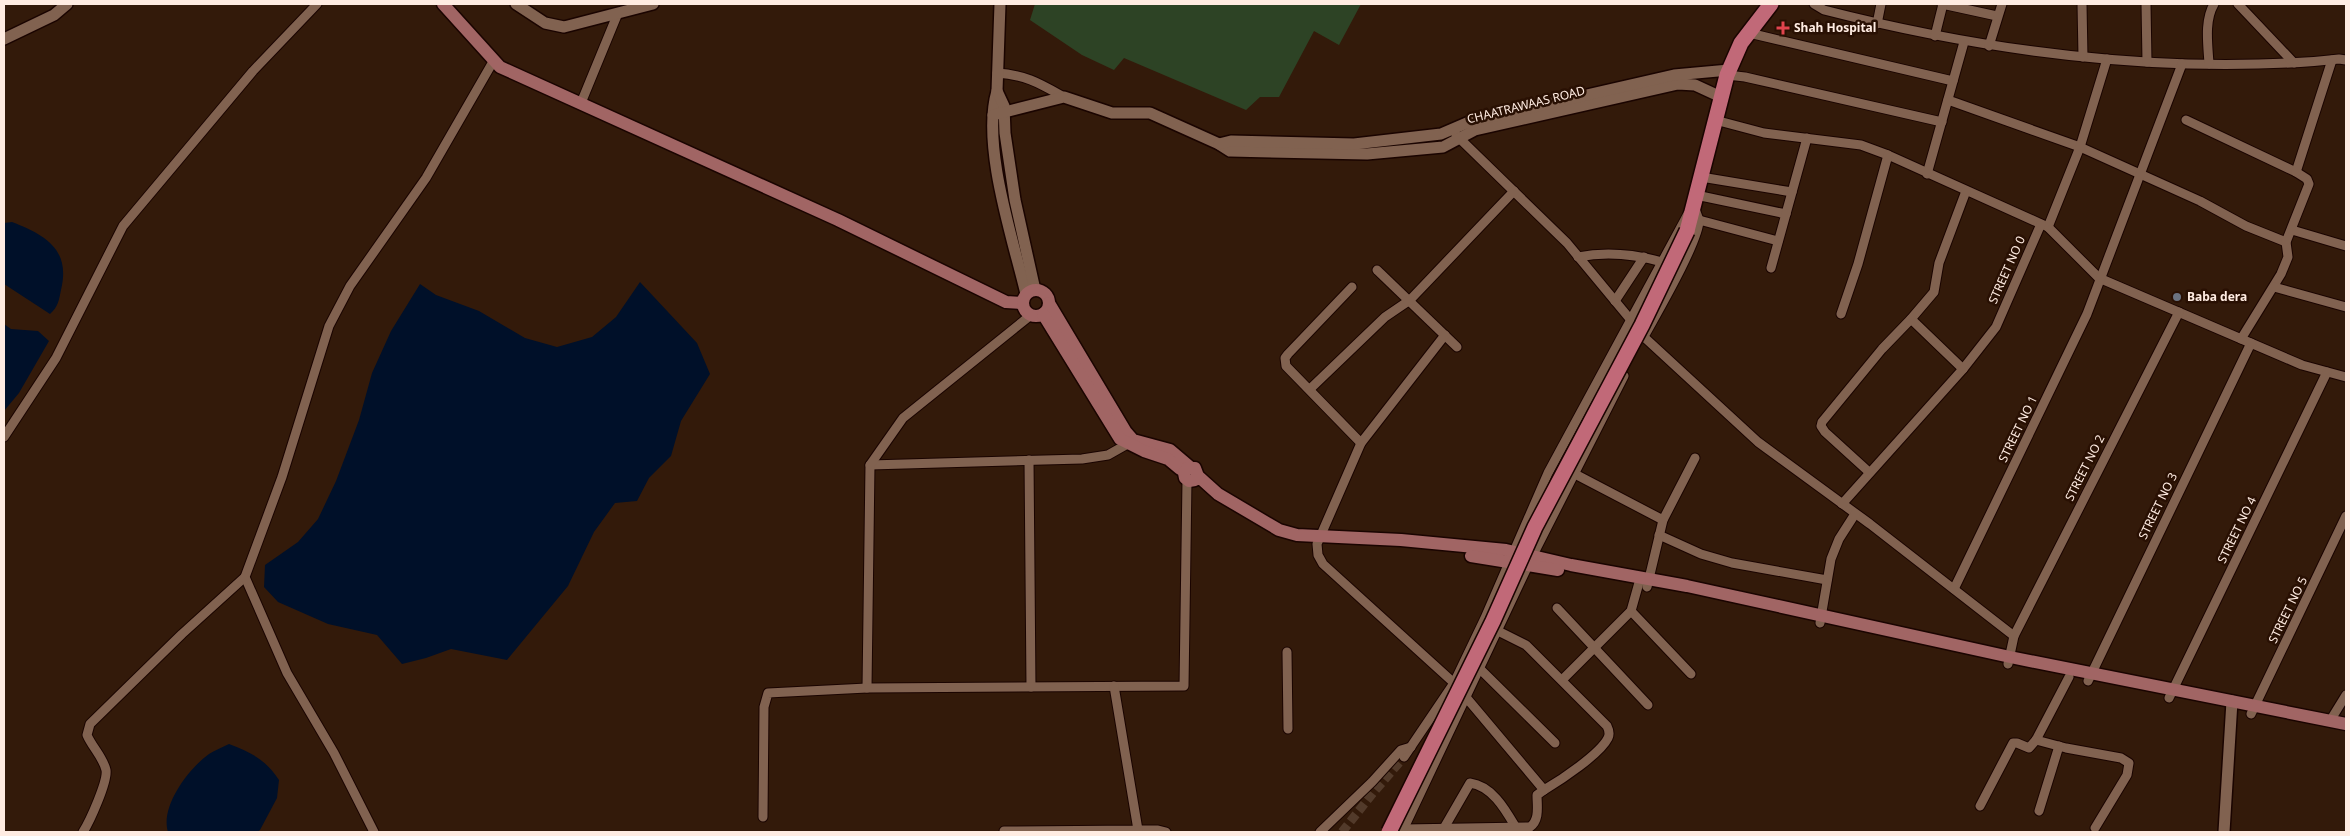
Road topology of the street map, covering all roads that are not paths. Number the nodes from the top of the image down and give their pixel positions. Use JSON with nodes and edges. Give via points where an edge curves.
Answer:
{"nodes":[{"id":1,"x":67,"y":4,"type":"edge"},
{"id":2,"x":317,"y":4,"type":"edge"},
{"id":3,"x":443,"y":4,"type":"edge"},
{"id":4,"x":516,"y":4,"type":"edge"},
{"id":5,"x":653,"y":4,"type":"edge"},
{"id":6,"x":1000,"y":4,"type":"edge"},
{"id":7,"x":1771,"y":4,"type":"edge"},
{"id":8,"x":1814,"y":4,"type":"edge"},
{"id":9,"x":1881,"y":4,"type":"edge"},
{"id":10,"x":1942,"y":4,"type":"edge"},
{"id":11,"x":2002,"y":4,"type":"edge"},
{"id":12,"x":2082,"y":4,"type":"edge"},
{"id":13,"x":2146,"y":4,"type":"edge"},
{"id":14,"x":2214,"y":4,"type":"edge"},
{"id":15,"x":2238,"y":4,"type":"edge"},
{"id":16,"x":1973,"y":7,"type":"edge"},
{"id":17,"x":618,"y":13,"type":"junction"},
{"id":18,"x":1997,"y":16,"type":"junction"},
{"id":19,"x":1877,"y":24,"type":"junction"},
{"id":20,"x":1749,"y":33,"type":"junction"},
{"id":21,"x":1935,"y":36,"type":"junction"},
{"id":22,"x":4,"y":39,"type":"edge"},
{"id":23,"x":1964,"y":42,"type":"junction"},
{"id":24,"x":1989,"y":46,"type":"junction"},
{"id":25,"x":2082,"y":57,"type":"junction"},
{"id":26,"x":494,"y":60,"type":"junction"},
{"id":27,"x":2107,"y":60,"type":"junction"},
{"id":28,"x":2332,"y":60,"type":"junction"},
{"id":29,"x":2346,"y":60,"type":"edge"},
{"id":30,"x":2147,"y":62,"type":"junction"},
{"id":31,"x":2294,"y":63,"type":"junction"},
{"id":32,"x":2182,"y":64,"type":"junction"},
{"id":33,"x":2209,"y":64,"type":"junction"},
{"id":34,"x":1728,"y":72,"type":"junction"},
{"id":35,"x":997,"y":73,"type":"junction"},
{"id":36,"x":1954,"y":81,"type":"junction"},
{"id":37,"x":1064,"y":97,"type":"junction"},
{"id":38,"x":1721,"y":98,"type":"junction"},
{"id":39,"x":1948,"y":100,"type":"junction"},
{"id":40,"x":581,"y":103,"type":"junction"},
{"id":41,"x":998,"y":114,"type":"junction"},
{"id":42,"x":1716,"y":120,"type":"junction"},
{"id":43,"x":2186,"y":120,"type":"dead end"},
{"id":44,"x":1942,"y":122,"type":"junction"},
{"id":45,"x":1450,"y":130,"type":"junction"},
{"id":46,"x":1459,"y":138,"type":"junction"},
{"id":47,"x":1807,"y":138,"type":"junction"},
{"id":48,"x":1219,"y":144,"type":"junction"},
{"id":49,"x":2080,"y":147,"type":"junction"},
{"id":50,"x":1888,"y":155,"type":"junction"},
{"id":51,"x":2296,"y":172,"type":"junction"},
{"id":52,"x":1927,"y":174,"type":"junction"},
{"id":53,"x":2141,"y":175,"type":"junction"},
{"id":54,"x":1701,"y":177,"type":"junction"},
{"id":55,"x":1514,"y":191,"type":"junction"},
{"id":56,"x":1966,"y":191,"type":"junction"},
{"id":57,"x":1792,"y":192,"type":"junction"},
{"id":58,"x":1696,"y":207,"type":"junction"},
{"id":59,"x":1786,"y":214,"type":"junction"},
{"id":60,"x":2044,"y":225,"type":"junction"},
{"id":61,"x":2292,"y":230,"type":"junction"},
{"id":62,"x":1778,"y":241,"type":"junction"},
{"id":63,"x":2286,"y":242,"type":"junction"},
{"id":64,"x":2346,"y":246,"type":"edge"},
{"id":65,"x":1578,"y":257,"type":"junction"},
{"id":66,"x":1644,"y":257,"type":"junction"},
{"id":67,"x":1662,"y":262,"type":"junction"},
{"id":68,"x":1771,"y":268,"type":"dead end"},
{"id":69,"x":1377,"y":270,"type":"dead end"},
{"id":70,"x":2099,"y":278,"type":"junction"},
{"id":71,"x":1352,"y":287,"type":"dead end"},
{"id":72,"x":2274,"y":287,"type":"junction"},
{"id":73,"x":1028,"y":295,"type":"junction"},
{"id":74,"x":1410,"y":300,"type":"junction"},
{"id":75,"x":1615,"y":301,"type":"junction"},
{"id":76,"x":2346,"y":307,"type":"edge"},
{"id":77,"x":1041,"y":311,"type":"junction"},
{"id":78,"x":2179,"y":312,"type":"junction"},
{"id":79,"x":1841,"y":314,"type":"dead end"},
{"id":80,"x":1630,"y":318,"type":"junction"},
{"id":81,"x":1911,"y":319,"type":"junction"},
{"id":82,"x":1445,"y":335,"type":"junction"},
{"id":83,"x":1644,"y":337,"type":"junction"},
{"id":84,"x":2241,"y":339,"type":"junction"},
{"id":85,"x":2251,"y":343,"type":"junction"},
{"id":86,"x":1457,"y":347,"type":"dead end"},
{"id":87,"x":1963,"y":369,"type":"junction"},
{"id":88,"x":2327,"y":372,"type":"junction"},
{"id":89,"x":2346,"y":377,"type":"edge"},
{"id":90,"x":1310,"y":389,"type":"junction"},
{"id":91,"x":4,"y":437,"type":"edge"},
{"id":92,"x":1130,"y":442,"type":"junction"},
{"id":93,"x":1361,"y":443,"type":"junction"},
{"id":94,"x":1695,"y":458,"type":"dead end"},
{"id":95,"x":1029,"y":460,"type":"junction"},
{"id":96,"x":870,"y":464,"type":"junction"},
{"id":97,"x":1869,"y":472,"type":"junction"},
{"id":98,"x":1573,"y":474,"type":"junction"},
{"id":99,"x":1190,"y":475,"type":"junction"},
{"id":100,"x":1842,"y":504,"type":"junction"},
{"id":101,"x":1855,"y":514,"type":"junction"},
{"id":102,"x":2346,"y":516,"type":"edge"},
{"id":103,"x":1663,"y":520,"type":"junction"},
{"id":104,"x":1659,"y":535,"type":"junction"},
{"id":105,"x":1319,"y":540,"type":"junction"},
{"id":106,"x":1511,"y":557,"type":"junction"},
{"id":107,"x":1531,"y":560,"type":"junction"},
{"id":108,"x":245,"y":577,"type":"junction"},
{"id":109,"x":1827,"y":580,"type":"junction"},
{"id":110,"x":1644,"y":583,"type":"junction"},
{"id":111,"x":1954,"y":589,"type":"junction"},
{"id":112,"x":1557,"y":608,"type":"dead end"},
{"id":113,"x":1631,"y":611,"type":"junction"},
{"id":114,"x":1820,"y":619,"type":"junction"},
{"id":115,"x":1498,"y":631,"type":"junction"},
{"id":116,"x":2014,"y":636,"type":"junction"},
{"id":117,"x":1595,"y":647,"type":"junction"},
{"id":118,"x":1286,"y":652,"type":"dead end"},
{"id":119,"x":2009,"y":661,"type":"junction"},
{"id":120,"x":1480,"y":669,"type":"junction"},
{"id":121,"x":1691,"y":674,"type":"dead end"},
{"id":122,"x":2069,"y":677,"type":"junction"},
{"id":123,"x":2090,"y":677,"type":"junction"},
{"id":124,"x":1562,"y":680,"type":"junction"},
{"id":125,"x":1454,"y":683,"type":"junction"},
{"id":126,"x":1114,"y":686,"type":"junction"},
{"id":127,"x":1031,"y":687,"type":"junction"},
{"id":128,"x":868,"y":688,"type":"junction"},
{"id":129,"x":2171,"y":695,"type":"junction"},
{"id":130,"x":2346,"y":695,"type":"edge"},
{"id":131,"x":1467,"y":698,"type":"junction"},
{"id":132,"x":1648,"y":704,"type":"dead end"},
{"id":133,"x":2231,"y":705,"type":"junction"},
{"id":134,"x":2253,"y":711,"type":"junction"},
{"id":135,"x":2330,"y":721,"type":"junction"},
{"id":136,"x":2346,"y":724,"type":"edge"},
{"id":137,"x":1288,"y":729,"type":"dead end"},
{"id":138,"x":2346,"y":731,"type":"edge"},
{"id":139,"x":2036,"y":740,"type":"junction"},
{"id":140,"x":1555,"y":743,"type":"dead end"},
{"id":141,"x":2059,"y":746,"type":"junction"},
{"id":142,"x":1411,"y":747,"type":"junction"},
{"id":143,"x":1404,"y":758,"type":"tunnel mouth"},
{"id":144,"x":1544,"y":790,"type":"junction"},
{"id":145,"x":1980,"y":806,"type":"dead end"},
{"id":146,"x":2039,"y":811,"type":"dead end"},
{"id":147,"x":763,"y":817,"type":"dead end"},
{"id":148,"x":1515,"y":826,"type":"junction"},
{"id":149,"x":1444,"y":828,"type":"junction"},
{"id":150,"x":2095,"y":828,"type":"dead end"},
{"id":151,"x":1138,"y":830,"type":"junction"},
{"id":152,"x":1004,"y":831,"type":"dead end"},
{"id":153,"x":1399,"y":831,"type":"edge"},
{"id":154,"x":83,"y":832,"type":"edge"},
{"id":155,"x":374,"y":832,"type":"edge"},
{"id":156,"x":1166,"y":832,"type":"edge"},
{"id":157,"x":1320,"y":832,"type":"edge"},
{"id":158,"x":2224,"y":832,"type":"edge"}],
"edges":[{"from":1,"to":22,"type":"street","via":[[54,15]]},
{"from":2,"to":91,"type":"street","via":[[253,71],[123,226],[56,358]]},
{"from":3,"to":26,"type":"main road"},
{"from":4,"to":17,"type":"street","via":[[545,23],[564,27]]},
{"from":5,"to":17,"type":"street"},
{"from":6,"to":35,"type":"street"},
{"from":7,"to":20,"type":"main road"},
{"from":8,"to":19,"type":"street","via":[[1824,10]]},
{"from":9,"to":19,"type":"street"},
{"from":10,"to":16,"type":"street"},
{"from":10,"to":21,"type":"street"},
{"from":11,"to":18,"type":"street"},
{"from":12,"to":25,"type":"street"},
{"from":13,"to":30,"type":"street"},
{"from":14,"to":33,"type":"street","via":[[2208,29]]},
{"from":15,"to":31,"type":"street"},
{"from":16,"to":18,"type":"street"},
{"from":17,"to":40,"type":"street"},
{"from":18,"to":24,"type":"street"},
{"from":19,"to":21,"type":"street"},
{"from":20,"to":34,"type":"main road"},
{"from":20,"to":36,"type":"street"},
{"from":21,"to":23,"type":"street"},
{"from":23,"to":24,"type":"street"},
{"from":23,"to":36,"type":"street"},
{"from":24,"to":25,"type":"street"},
{"from":25,"to":27,"type":"street"},
{"from":26,"to":40,"type":"main road","via":[[500,67]]},
{"from":26,"to":108,"type":"street","via":[[426,178],[350,286],[328,326],[282,477]]},
{"from":27,"to":30,"type":"street"},
{"from":27,"to":49,"type":"street","name":"STREET NO 0"},
{"from":28,"to":29,"type":"street"},
{"from":28,"to":31,"type":"street"},
{"from":28,"to":51,"type":"street"},
{"from":30,"to":32,"type":"street"},
{"from":31,"to":33,"type":"street","via":[[2262,66]]},
{"from":32,"to":33,"type":"street"},
{"from":32,"to":53,"type":"street","name":"STREET NO 1"},
{"from":34,"to":38,"type":"main road"},
{"from":34,"to":44,"type":"street"},
{"from":34,"to":45,"type":"street","via":[[1674,75],[1526,108]]},
{"from":35,"to":37,"type":"street","via":[[1017,74],[1035,80]]},
{"from":35,"to":41,"type":"street","via":[[997,91],[1004,106]]},
{"from":36,"to":39,"type":"street"},
{"from":37,"to":41,"type":"street"},
{"from":37,"to":48,"type":"street","name":"CHAATRAWAAS ROAD","via":[[1112,113],[1150,113]]},
{"from":38,"to":42,"type":"main road"},
{"from":38,"to":46,"type":"street","name":"CHAATRAWAAS ROAD","via":[[1695,85],[1678,84],[1519,119],[1475,130]]},
{"from":39,"to":44,"type":"street"},
{"from":39,"to":49,"type":"street"},
{"from":40,"to":73,"type":"main road","via":[[829,216],[1006,302]]},
{"from":41,"to":73,"type":"street","via":[[996,162]]},
{"from":42,"to":47,"type":"street","via":[[1764,133]]},
{"from":42,"to":54,"type":"main road"},
{"from":43,"to":51,"type":"street"},
{"from":44,"to":52,"type":"street"},
{"from":45,"to":46,"type":"street"},
{"from":45,"to":48,"type":"street","via":[[1441,134],[1354,144],[1231,141]]},
{"from":46,"to":48,"type":"street","name":"CHAATRAWAAS ROAD","via":[[1443,147],[1367,154],[1230,151]]},
{"from":46,"to":55,"type":"street"},
{"from":47,"to":50,"type":"street","via":[[1860,145]]},
{"from":47,"to":57,"type":"street"},
{"from":49,"to":53,"type":"street"},
{"from":49,"to":60,"type":"street","name":"STREET NO 0"},
{"from":50,"to":52,"type":"street"},
{"from":50,"to":79,"type":"street"},
{"from":51,"to":61,"type":"street","via":[[2309,184]]},
{"from":52,"to":56,"type":"street"},
{"from":53,"to":63,"type":"street"},
{"from":53,"to":70,"type":"street","name":"STREET NO 1"},
{"from":54,"to":57,"type":"street"},
{"from":54,"to":58,"type":"main road"},
{"from":55,"to":65,"type":"street"},
{"from":55,"to":74,"type":"street"},
{"from":56,"to":60,"type":"street"},
{"from":56,"to":81,"type":"street","via":[[1939,263],[1934,292]]},
{"from":57,"to":59,"type":"street"},
{"from":58,"to":59,"type":"street"},
{"from":58,"to":62,"type":"street"},
{"from":58,"to":67,"type":"street","via":[[1681,223]]},
{"from":58,"to":83,"type":"street","via":[[1697,230],[1680,270]]},
{"from":58,"to":153,"type":"main road","bridge":true,"via":[[1642,325],[1536,526]]},
{"from":59,"to":62,"type":"street"},
{"from":60,"to":70,"type":"street"},
{"from":60,"to":87,"type":"street","name":"STREET NO 0","via":[[1996,327]]},
{"from":61,"to":63,"type":"street"},
{"from":61,"to":64,"type":"street"},
{"from":62,"to":68,"type":"street"},
{"from":63,"to":72,"type":"street","via":[[2288,257]]},
{"from":65,"to":66,"type":"street","via":[[1596,253]]},
{"from":65,"to":75,"type":"street"},
{"from":66,"to":67,"type":"street"},
{"from":66,"to":75,"type":"street"},
{"from":67,"to":80,"type":"street"},
{"from":69,"to":74,"type":"street"},
{"from":70,"to":78,"type":"street"},
{"from":70,"to":111,"type":"street","name":"STREET NO 1","via":[[2064,364]]},
{"from":71,"to":90,"type":"street","via":[[1285,358],[1286,366]]},
{"from":72,"to":76,"type":"street"},
{"from":72,"to":84,"type":"street"},
{"from":73,"to":77,"type":"main road","via":[[1026,313]]},
{"from":73,"to":77,"type":"main road","via":[[1045,293]]},
{"from":74,"to":82,"type":"street"},
{"from":74,"to":90,"type":"street","via":[[1385,318]]},
{"from":75,"to":80,"type":"street"},
{"from":77,"to":92,"type":"main road"},
{"from":77,"to":96,"type":"street","via":[[903,418]]},
{"from":78,"to":84,"type":"street"},
{"from":78,"to":116,"type":"street","name":"STREET NO 2"},
{"from":80,"to":106,"type":"street","via":[[1548,473]]},
{"from":81,"to":87,"type":"street"},
{"from":81,"to":97,"type":"street","via":[[1822,422],[1825,432]]},
{"from":82,"to":86,"type":"street"},
{"from":82,"to":93,"type":"street"},
{"from":83,"to":98,"type":"street"},
{"from":83,"to":100,"type":"street","via":[[1758,442]]},
{"from":84,"to":85,"type":"street"},
{"from":85,"to":88,"type":"street"},
{"from":85,"to":123,"type":"street","name":"STREET NO 3"},
{"from":87,"to":97,"type":"street","name":"STREET NO 0"},
{"from":88,"to":89,"type":"street"},
{"from":88,"to":129,"type":"street","name":"STREET NO 4"},
{"from":90,"to":93,"type":"street"},
{"from":92,"to":95,"type":"street","via":[[1108,455]]},
{"from":92,"to":99,"type":"main road","via":[[1170,450]]},
{"from":93,"to":105,"type":"street"},
{"from":94,"to":103,"type":"street"},
{"from":95,"to":96,"type":"street"},
{"from":95,"to":127,"type":"street"},
{"from":96,"to":128,"type":"street"},
{"from":97,"to":100,"type":"street","name":"STREET NO 0"},
{"from":98,"to":103,"type":"street"},
{"from":98,"to":107,"type":"street"},
{"from":99,"to":105,"type":"main road","via":[[1279,530]]},
{"from":99,"to":126,"type":"street","via":[[1184,686]]},
{"from":100,"to":101,"type":"street"},
{"from":101,"to":109,"type":"street","via":[[1839,539]]},
{"from":101,"to":111,"type":"street"},
{"from":102,"to":134,"type":"street","name":"STREET NO 5"},
{"from":103,"to":104,"type":"street"},
{"from":104,"to":109,"type":"street","via":[[1701,554],[1732,563]]},
{"from":104,"to":110,"type":"street"},
{"from":105,"to":106,"type":"main road"},
{"from":105,"to":125,"type":"street","via":[[1318,555],[1323,564]]},
{"from":106,"to":107,"type":"main road"},
{"from":106,"to":125,"type":"street"},
{"from":107,"to":110,"type":"main road"},
{"from":107,"to":115,"type":"street"},
{"from":108,"to":154,"type":"street","via":[[90,724],[87,735],[106,769],[107,779]]},
{"from":108,"to":155,"type":"street","via":[[287,673],[334,753]]},
{"from":109,"to":114,"type":"street"},
{"from":110,"to":113,"type":"street"},
{"from":110,"to":114,"type":"main road"},
{"from":111,"to":116,"type":"street"},
{"from":112,"to":117,"type":"street"},
{"from":113,"to":117,"type":"street"},
{"from":113,"to":121,"type":"street"},
{"from":114,"to":119,"type":"main road"},
{"from":115,"to":120,"type":"street"},
{"from":115,"to":124,"type":"street","via":[[1526,645]]},
{"from":116,"to":119,"type":"street","name":"STREET NO 2"},
{"from":117,"to":124,"type":"street"},
{"from":117,"to":132,"type":"street"},
{"from":118,"to":137,"type":"street"},
{"from":119,"to":122,"type":"main road"},
{"from":119,"to":123,"type":"main road"},
{"from":120,"to":131,"type":"street"},
{"from":120,"to":140,"type":"street"},
{"from":122,"to":123,"type":"main road"},
{"from":122,"to":139,"type":"street"},
{"from":123,"to":129,"type":"main road"},
{"from":124,"to":144,"type":"street","via":[[1608,726],[1609,734],[1587,760]]},
{"from":125,"to":131,"type":"street"},
{"from":125,"to":142,"type":"street"},
{"from":126,"to":127,"type":"street"},
{"from":126,"to":151,"type":"street"},
{"from":127,"to":128,"type":"street"},
{"from":128,"to":147,"type":"street","via":[[768,693],[764,707]]},
{"from":129,"to":133,"type":"main road"},
{"from":130,"to":135,"type":"street"},
{"from":131,"to":144,"type":"street"},
{"from":131,"to":153,"type":"street"},
{"from":133,"to":134,"type":"main road"},
{"from":133,"to":158,"type":"street"},
{"from":134,"to":135,"type":"main road"},
{"from":134,"to":138,"type":"main road"},
{"from":135,"to":136,"type":"main road"},
{"from":139,"to":141,"type":"street"},
{"from":139,"to":145,"type":"street","via":[[2029,748],[2013,744]]},
{"from":141,"to":146,"type":"street"},
{"from":141,"to":150,"type":"street","via":[[2121,758],[2130,763],[2127,775]]},
{"from":142,"to":143,"type":"street"},
{"from":142,"to":157,"type":"street","via":[[1401,750]]},
{"from":144,"to":148,"type":"street","via":[[1537,795],[1538,814],[1534,824],[1525,828]]},
{"from":148,"to":149,"type":"street"},
{"from":148,"to":149,"type":"street","via":[[1495,796],[1470,783]]},
{"from":149,"to":153,"type":"street"},
{"from":151,"to":152,"type":"street"},
{"from":151,"to":156,"type":"street"}]}
